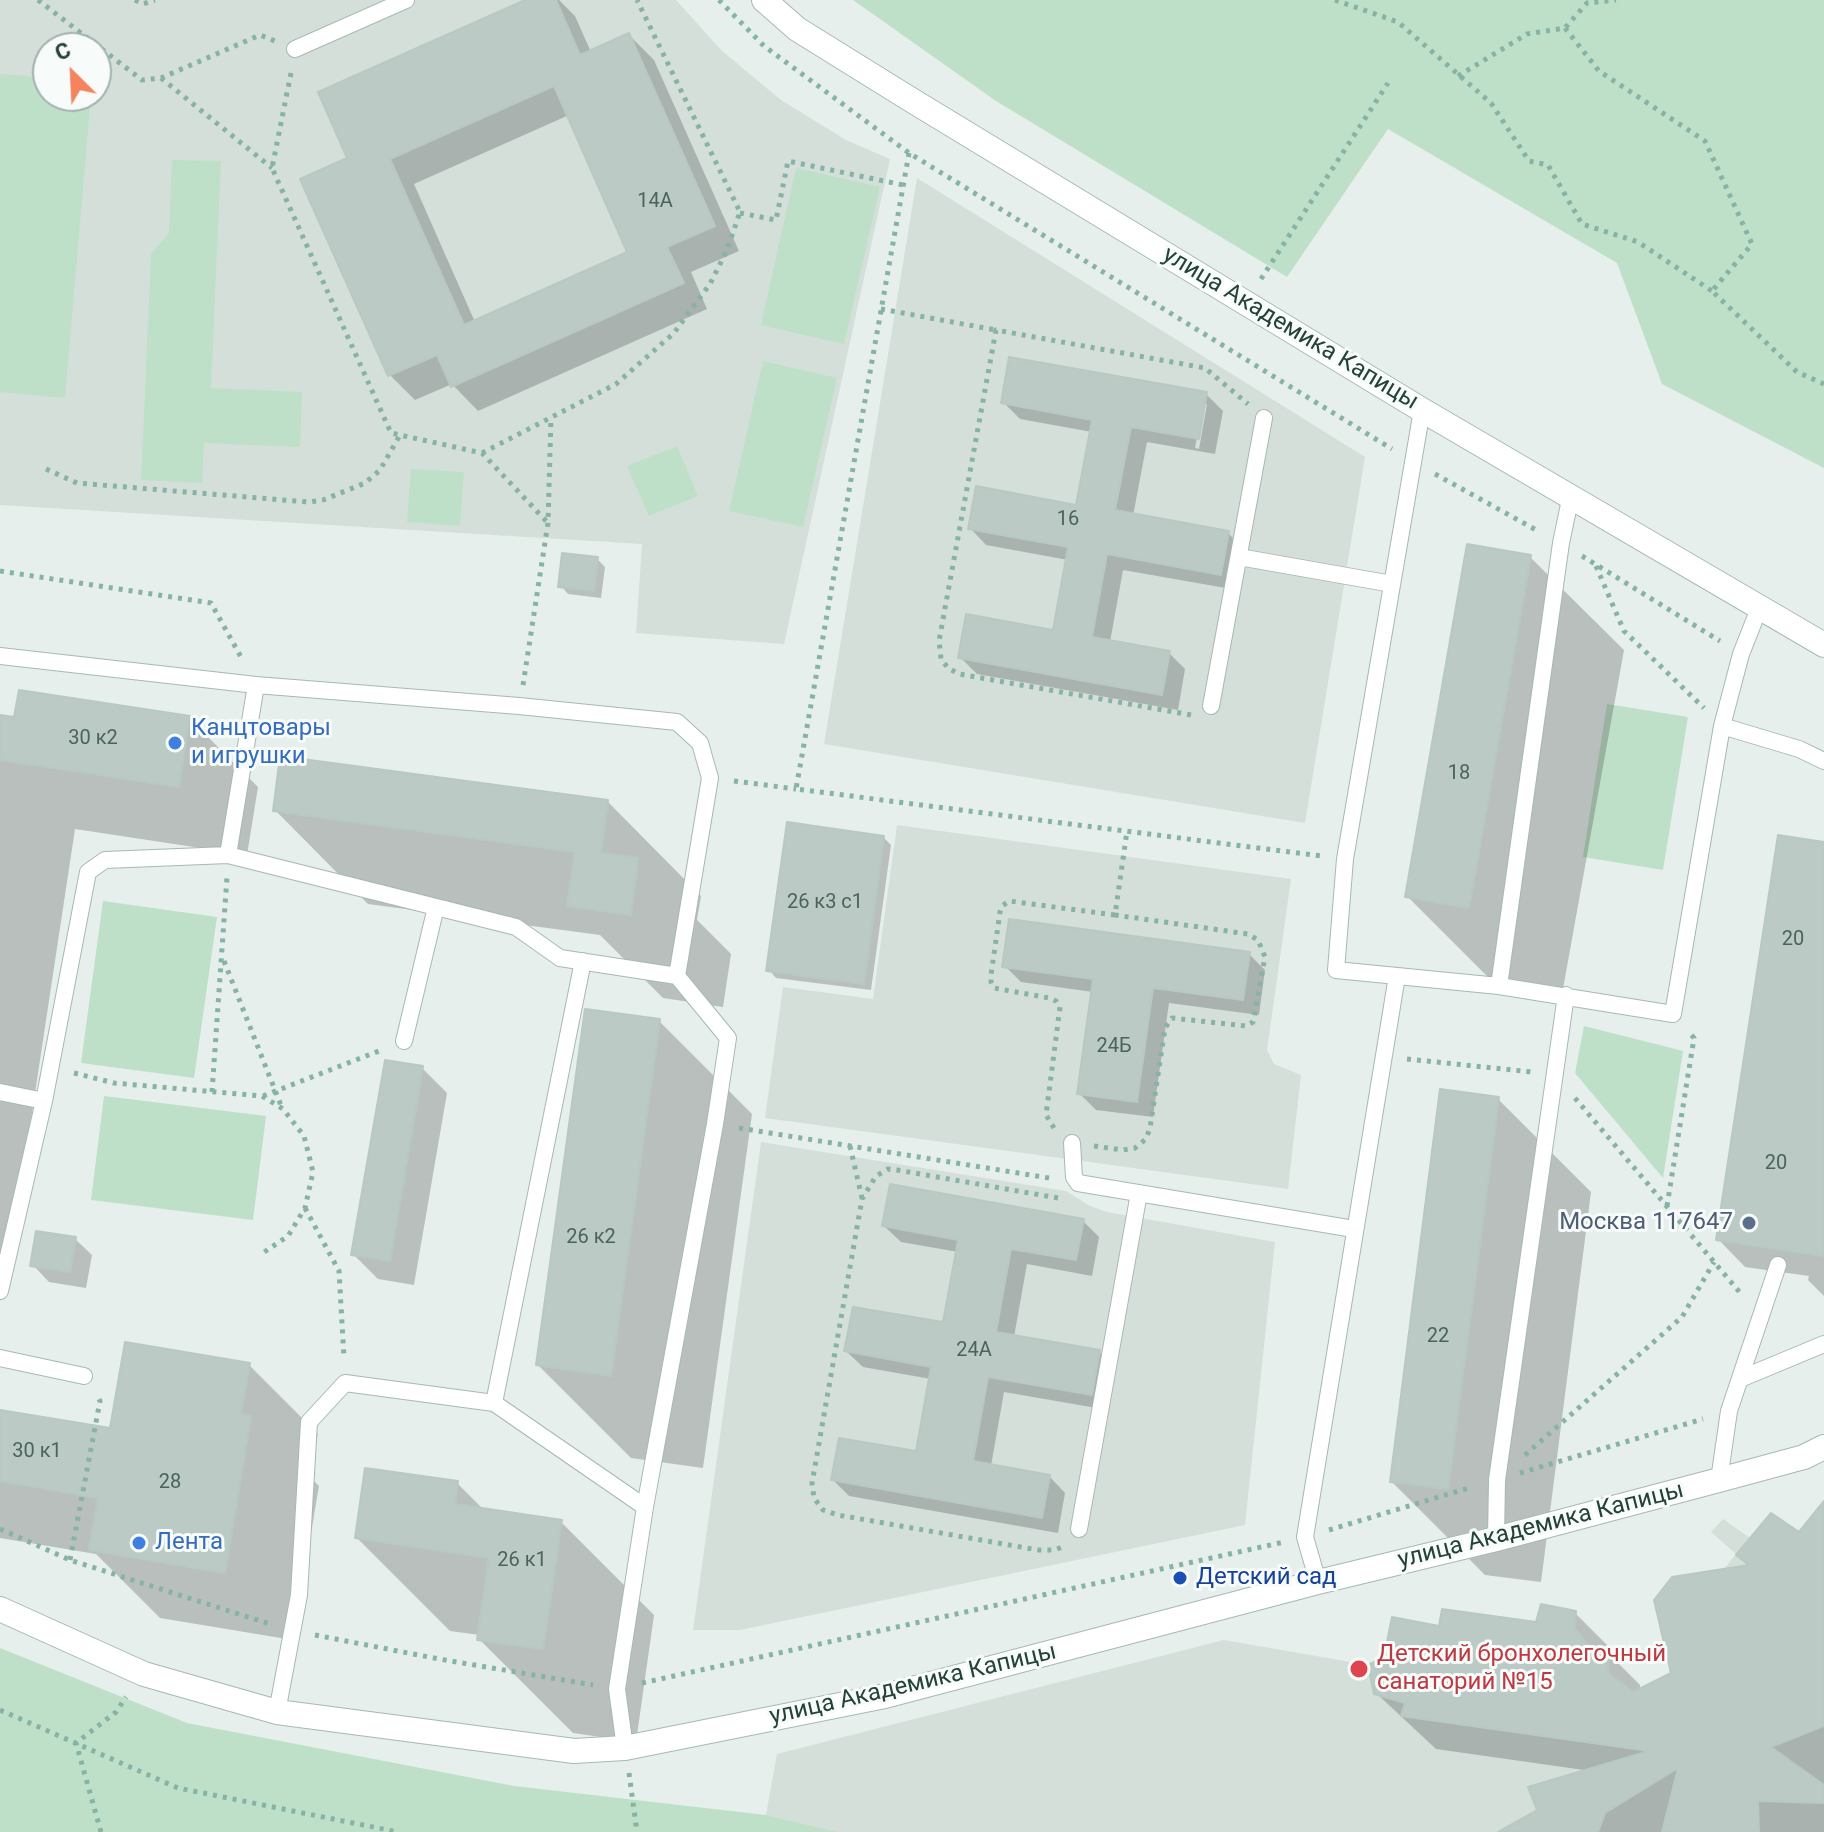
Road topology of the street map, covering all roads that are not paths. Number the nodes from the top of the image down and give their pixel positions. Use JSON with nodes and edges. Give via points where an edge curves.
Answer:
{"nodes":[{"id":1,"x":406,"y":0,"type":"edge"},
{"id":2,"x":764,"y":0,"type":"edge"},
{"id":3,"x":295,"y":49,"type":"road end"},
{"id":4,"x":1422,"y":410,"type":"junction"},
{"id":5,"x":1264,"y":418,"type":"road end"},
{"id":6,"x":1571,"y":495,"type":"junction"},
{"id":7,"x":1239,"y":557,"type":"junction"},
{"id":8,"x":1392,"y":584,"type":"junction"},
{"id":9,"x":1760,"y":606,"type":"junction"},
{"id":10,"x":1824,"y":645,"type":"edge"},
{"id":11,"x":0,"y":656,"type":"edge"},
{"id":12,"x":256,"y":685,"type":"junction"},
{"id":13,"x":1211,"y":706,"type":"road end"},
{"id":14,"x":1722,"y":726,"type":"junction"},
{"id":15,"x":1824,"y":761,"type":"edge"},
{"id":16,"x":228,"y":855,"type":"junction"},
{"id":17,"x":436,"y":907,"type":"junction"},
{"id":18,"x":583,"y":961,"type":"junction"},
{"id":19,"x":677,"y":976,"type":"junction"},
{"id":20,"x":1397,"y":976,"type":"junction"},
{"id":21,"x":1499,"y":986,"type":"junction"},
{"id":22,"x":1566,"y":995,"type":"junction"},
{"id":23,"x":404,"y":1041,"type":"road end"},
{"id":24,"x":0,"y":1092,"type":"edge"},
{"id":25,"x":44,"y":1101,"type":"junction"},
{"id":26,"x":1072,"y":1143,"type":"road end"},
{"id":27,"x":1139,"y":1193,"type":"junction"},
{"id":28,"x":1354,"y":1229,"type":"junction"},
{"id":29,"x":1778,"y":1265,"type":"dead end"},
{"id":30,"x":0,"y":1291,"type":"edge"},
{"id":31,"x":1824,"y":1344,"type":"edge"},
{"id":32,"x":0,"y":1358,"type":"edge"},
{"id":33,"x":84,"y":1376,"type":"road end"},
{"id":34,"x":1740,"y":1379,"type":"junction"},
{"id":35,"x":494,"y":1403,"type":"junction"},
{"id":36,"x":1824,"y":1447,"type":"edge"},
{"id":37,"x":1719,"y":1480,"type":"junction"},
{"id":38,"x":645,"y":1507,"type":"junction"},
{"id":39,"x":1079,"y":1529,"type":"road end"},
{"id":40,"x":1496,"y":1539,"type":"junction"},
{"id":41,"x":1318,"y":1582,"type":"junction"},
{"id":42,"x":0,"y":1609,"type":"edge"},
{"id":43,"x":277,"y":1712,"type":"junction"},
{"id":44,"x":625,"y":1748,"type":"junction"}],
"edges":[{"from":1,"to":3,"type":"lane"},
{"from":2,"to":4,"type":"street","name":"улица Академика Капицы","via":[[797,29]]},
{"from":4,"to":6,"type":"street","name":"улица Академика Капицы"},
{"from":4,"to":8,"type":"lane"},
{"from":5,"to":7,"type":"lane"},
{"from":6,"to":9,"type":"street","name":"улица Академика Капицы"},
{"from":6,"to":21,"type":"lane"},
{"from":7,"to":8,"type":"lane"},
{"from":7,"to":13,"type":"lane"},
{"from":8,"to":20,"type":"lane","via":[[1345,859],[1336,970]]},
{"from":9,"to":10,"type":"street","name":"улица Академика Капицы"},
{"from":9,"to":14,"type":"lane"},
{"from":11,"to":12,"type":"lane"},
{"from":12,"to":16,"type":"lane"},
{"from":12,"to":19,"type":"lane","via":[[677,722],[700,743],[710,778]]},
{"from":14,"to":15,"type":"lane"},
{"from":14,"to":22,"type":"lane","via":[[1673,1014]]},
{"from":16,"to":17,"type":"lane"},
{"from":16,"to":25,"type":"lane","via":[[105,860],[88,872]]},
{"from":17,"to":18,"type":"lane","via":[[516,927],[560,958]]},
{"from":17,"to":23,"type":"lane"},
{"from":18,"to":19,"type":"lane"},
{"from":18,"to":35,"type":"lane"},
{"from":19,"to":38,"type":"lane","via":[[728,1038]]},
{"from":20,"to":21,"type":"lane"},
{"from":20,"to":28,"type":"lane"},
{"from":21,"to":22,"type":"lane"},
{"from":22,"to":40,"type":"lane","via":[[1497,1480]]},
{"from":24,"to":25,"type":"lane"},
{"from":25,"to":30,"type":"lane"},
{"from":26,"to":27,"type":"lane","via":[[1078,1183]]},
{"from":27,"to":28,"type":"lane"},
{"from":27,"to":39,"type":"lane"},
{"from":28,"to":41,"type":"lane","via":[[1305,1537]]},
{"from":29,"to":34,"type":"lane"},
{"from":31,"to":34,"type":"lane"},
{"from":32,"to":33,"type":"lane"},
{"from":34,"to":37,"type":"lane","via":[[1729,1411]]},
{"from":35,"to":38,"type":"lane"},
{"from":35,"to":43,"type":"lane","via":[[345,1383],[309,1422],[299,1595]]},
{"from":36,"to":37,"type":"street","name":"улица Академика Капицы"},
{"from":37,"to":40,"type":"street","name":"улица Академика Капицы"},
{"from":38,"to":44,"type":"lane","via":[[617,1689]]},
{"from":40,"to":41,"type":"street","name":"улица Академика Капицы"},
{"from":41,"to":44,"type":"street","name":"улица Академика Капицы","via":[[885,1696]]},
{"from":42,"to":43,"type":"street","name":"улица Академика Капицы","via":[[144,1674]]},
{"from":43,"to":44,"type":"street","name":"улица Академика Капицы","via":[[574,1751]]}]}
